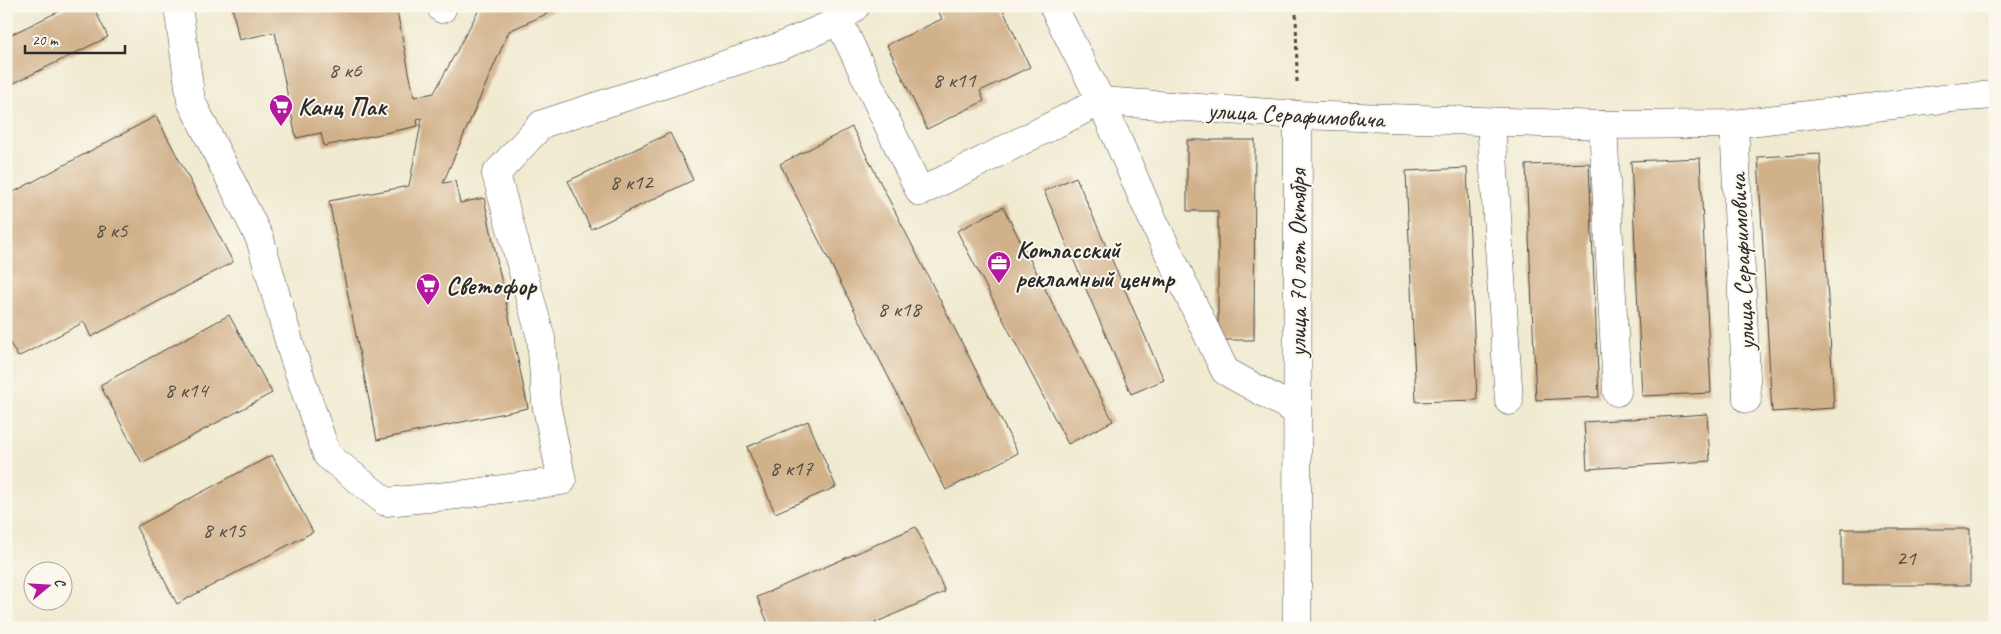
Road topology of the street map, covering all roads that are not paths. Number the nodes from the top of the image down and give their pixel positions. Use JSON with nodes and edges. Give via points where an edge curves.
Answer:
{"nodes":[{"id":1,"x":178,"y":6,"type":"edge"},
{"id":2,"x":1053,"y":6,"type":"edge"},
{"id":3,"x":847,"y":14,"type":"edge"},
{"id":4,"x":1995,"y":95,"type":"edge"},
{"id":5,"x":1101,"y":101,"type":"junction"},
{"id":6,"x":1298,"y":115,"type":"junction"},
{"id":7,"x":1491,"y":123,"type":"junction"},
{"id":8,"x":1734,"y":124,"type":"junction"},
{"id":9,"x":1603,"y":125,"type":"junction"},
{"id":10,"x":1617,"y":392,"type":"dead end"},
{"id":11,"x":1747,"y":399,"type":"dead end"},
{"id":12,"x":1509,"y":401,"type":"dead end"},
{"id":13,"x":1297,"y":411,"type":"junction"},
{"id":14,"x":1297,"y":628,"type":"edge"}],
"edges":[{"from":1,"to":3,"type":"street","via":[[191,101],[260,239],[326,455],[386,502],[562,480],[546,404],[541,338],[496,174],[542,124],[770,50]]},
{"from":2,"to":5,"type":"street"},
{"from":3,"to":5,"type":"street","via":[[920,192]]},
{"from":4,"to":8,"type":"street","name":"улица Серафимовича"},
{"from":5,"to":6,"type":"street","name":"улица Серафимовича"},
{"from":5,"to":13,"type":"street","via":[[1225,371]]},
{"from":6,"to":7,"type":"street","name":"улица Серафимовича"},
{"from":6,"to":13,"type":"street","name":"улица 70 лет Октября"},
{"from":7,"to":9,"type":"street","name":"улица Серафимовича"},
{"from":7,"to":12,"type":"street"},
{"from":8,"to":9,"type":"street","name":"улица Серафимовича"},
{"from":8,"to":11,"type":"street","name":"улица Серафимовича"},
{"from":9,"to":10,"type":"street"},
{"from":13,"to":14,"type":"street","name":"улица 70 лет Октября"}]}
